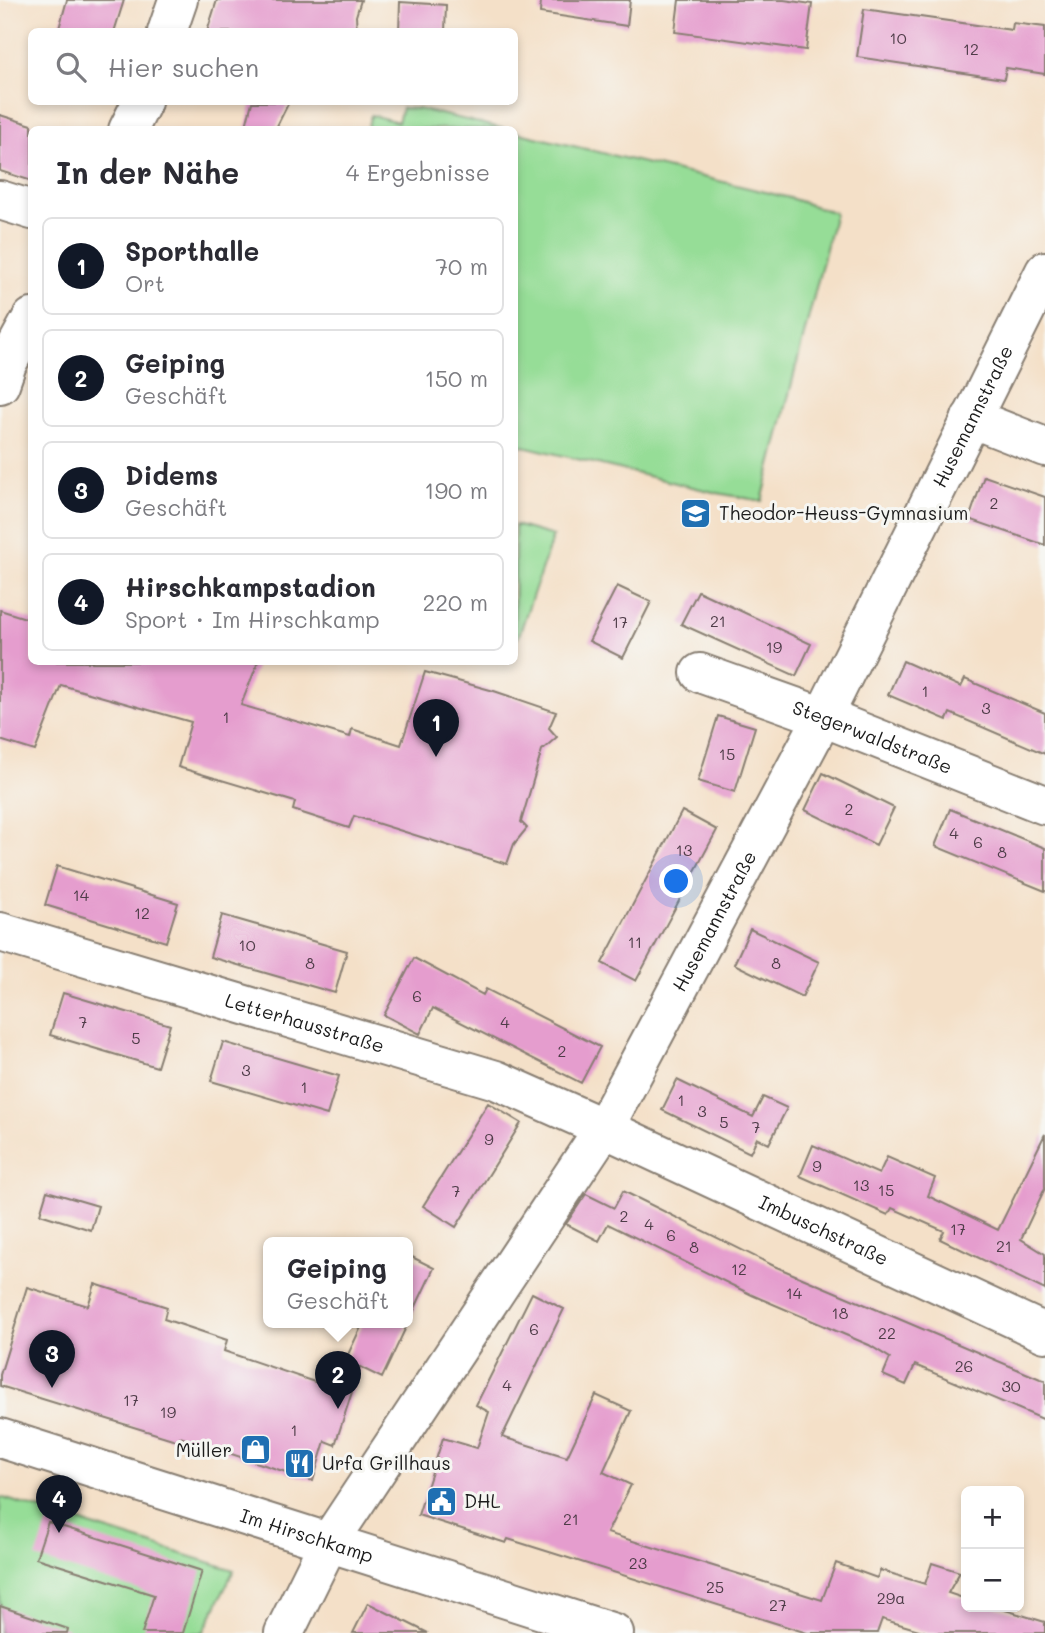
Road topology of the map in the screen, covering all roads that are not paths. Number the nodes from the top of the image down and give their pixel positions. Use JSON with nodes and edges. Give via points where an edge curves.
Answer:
{"nodes":[{"id":1,"x":178,"y":0,"type":"edge"},
{"id":2,"x":168,"y":28,"type":"edge"},
{"id":3,"x":140,"y":105,"type":"edge"},
{"id":4,"x":130,"y":126,"type":"edge"},
{"id":5,"x":0,"y":200,"type":"edge"},
{"id":6,"x":28,"y":209,"type":"edge"},
{"id":7,"x":1045,"y":271,"type":"edge"},
{"id":8,"x":28,"y":325,"type":"edge"},
{"id":9,"x":2,"y":370,"type":"edge"},
{"id":10,"x":971,"y":418,"type":"junction"},
{"id":11,"x":1045,"y":447,"type":"edge"},
{"id":12,"x":700,"y":673,"type":"dead end"},
{"id":13,"x":823,"y":717,"type":"junction"},
{"id":14,"x":1045,"y":805,"type":"edge"},
{"id":15,"x":0,"y":932,"type":"edge"},
{"id":16,"x":604,"y":1128,"type":"junction"},
{"id":17,"x":1045,"y":1333,"type":"edge"},
{"id":18,"x":0,"y":1438,"type":"edge"},
{"id":19,"x":329,"y":1542,"type":"junction"},
{"id":20,"x":284,"y":1633,"type":"edge"},
{"id":21,"x":614,"y":1633,"type":"edge"}],
"edges":[{"from":1,"to":2,"type":"street"},
{"from":3,"to":4,"type":"street"},
{"from":5,"to":6,"type":"street"},
{"from":7,"to":10,"type":"street","name":"Husemannstraße"},
{"from":8,"to":9,"type":"street"},
{"from":10,"to":11,"type":"street"},
{"from":10,"to":13,"type":"street","name":"Husemannstraße"},
{"from":12,"to":13,"type":"street","name":"Stegerwaldstraße"},
{"from":13,"to":14,"type":"street","name":"Stegerwaldstraße"},
{"from":13,"to":16,"type":"street","name":"Husemannstraße"},
{"from":15,"to":16,"type":"street","name":"Letterhausstraße","via":[[496,1080]]},
{"from":16,"to":17,"type":"street","name":"Imbuschstraße"},
{"from":16,"to":19,"type":"street","name":"Husemannstraße"},
{"from":18,"to":19,"type":"street","name":"Im Hirschkamp"},
{"from":19,"to":20,"type":"street","name":"Husemannstraße"},
{"from":19,"to":21,"type":"street","name":"Im Hirschkamp"}]}
